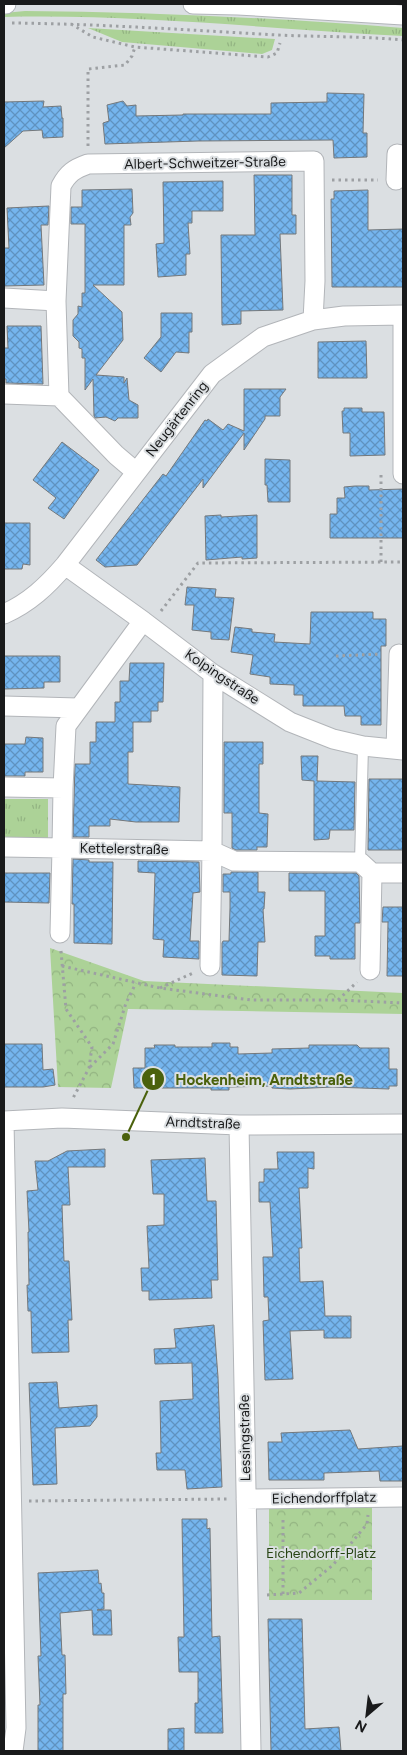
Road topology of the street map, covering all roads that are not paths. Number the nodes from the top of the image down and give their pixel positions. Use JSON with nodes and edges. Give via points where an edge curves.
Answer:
{"nodes":[{"id":1,"x":193,"y":4,"type":"edge"},
{"id":2,"x":403,"y":15,"type":"edge"},
{"id":3,"x":403,"y":155,"type":"edge"},
{"id":4,"x":396,"y":180,"type":"road end"},
{"id":5,"x":4,"y":298,"type":"edge"},
{"id":6,"x":56,"y":301,"type":"junction"},
{"id":7,"x":403,"y":315,"type":"edge"},
{"id":8,"x":313,"y":320,"type":"junction"},
{"id":9,"x":4,"y":394,"type":"edge"},
{"id":10,"x":59,"y":396,"type":"junction"},
{"id":11,"x":136,"y":472,"type":"junction"},
{"id":12,"x":403,"y":474,"type":"edge"},
{"id":13,"x":65,"y":566,"type":"junction"},
{"id":14,"x":4,"y":614,"type":"edge"},
{"id":15,"x":143,"y":621,"type":"junction"},
{"id":16,"x":399,"y":654,"type":"road end"},
{"id":17,"x":213,"y":674,"type":"junction"},
{"id":18,"x":4,"y":706,"type":"edge"},
{"id":19,"x":78,"y":708,"type":"junction"},
{"id":20,"x":363,"y":746,"type":"junction"},
{"id":21,"x":400,"y":750,"type":"edge"},
{"id":22,"x":4,"y":787,"type":"edge"},
{"id":23,"x":63,"y":788,"type":"junction"},
{"id":24,"x":4,"y":847,"type":"edge"},
{"id":25,"x":62,"y":848,"type":"junction"},
{"id":26,"x":212,"y":851,"type":"junction"},
{"id":27,"x":366,"y":867,"type":"junction"},
{"id":28,"x":403,"y":874,"type":"edge"},
{"id":29,"x":60,"y":933,"type":"road end"},
{"id":30,"x":210,"y":966,"type":"road end"},
{"id":31,"x":370,"y":970,"type":"road end"},
{"id":32,"x":4,"y":1121,"type":"edge"},
{"id":33,"x":403,"y":1124,"type":"edge"},
{"id":34,"x":239,"y":1125,"type":"junction"},
{"id":35,"x":403,"y":1497,"type":"edge"},
{"id":36,"x":246,"y":1498,"type":"junction"},
{"id":37,"x":13,"y":1751,"type":"edge"},
{"id":38,"x":251,"y":1751,"type":"edge"}],
"edges":[{"from":1,"to":2,"type":"street"},
{"from":3,"to":4,"type":"street","via":[[397,154]]},
{"from":5,"to":6,"type":"street"},
{"from":6,"to":8,"type":"street","name":"Albert-Schweitzer-Straße","via":[[61,186],[74,169],[88,164],[314,161]]},
{"from":6,"to":10,"type":"street","name":"Albert-Schweitzer-Straße"},
{"from":7,"to":8,"type":"street","name":"Neugärtenring"},
{"from":7,"to":12,"type":"street","name":"Neugärtenring"},
{"from":8,"to":11,"type":"street","name":"Neugärtenring","via":[[262,337],[212,374]]},
{"from":9,"to":10,"type":"street"},
{"from":10,"to":11,"type":"street"},
{"from":11,"to":13,"type":"street","name":"Neugärtenring"},
{"from":13,"to":14,"type":"street","name":"Neugärtenring","via":[[21,607]]},
{"from":13,"to":15,"type":"street","name":"Kolpingstraße"},
{"from":15,"to":17,"type":"street","name":"Kolpingstraße"},
{"from":15,"to":19,"type":"street"},
{"from":16,"to":21,"type":"street","name":"Kolpingstraße"},
{"from":17,"to":20,"type":"street","name":"Kolpingstraße","via":[[290,722],[333,739]]},
{"from":17,"to":26,"type":"street"},
{"from":18,"to":19,"type":"street"},
{"from":19,"to":23,"type":"street","via":[[66,726]]},
{"from":20,"to":21,"type":"street","name":"Kolpingstraße"},
{"from":20,"to":27,"type":"lane"},
{"from":22,"to":23,"type":"street"},
{"from":23,"to":25,"type":"street"},
{"from":24,"to":25,"type":"street"},
{"from":25,"to":26,"type":"street","name":"Kettelerstraße"},
{"from":25,"to":29,"type":"street","name":"Kettelerstraße"},
{"from":26,"to":27,"type":"street","name":"Kettelerstraße","via":[[234,861]]},
{"from":26,"to":30,"type":"street"},
{"from":27,"to":28,"type":"street","name":"Kettelerstraße"},
{"from":27,"to":31,"type":"street"},
{"from":32,"to":34,"type":"street","name":"Arndtstraße","via":[[62,1118]]},
{"from":32,"to":37,"type":"street","via":[[16,1728]]},
{"from":33,"to":34,"type":"street","name":"Arndtstraße"},
{"from":34,"to":36,"type":"street","name":"Lessingstraße"},
{"from":35,"to":36,"type":"street","name":"Eichendorffplatz"},
{"from":36,"to":38,"type":"street","name":"Lessingstraße"}]}
